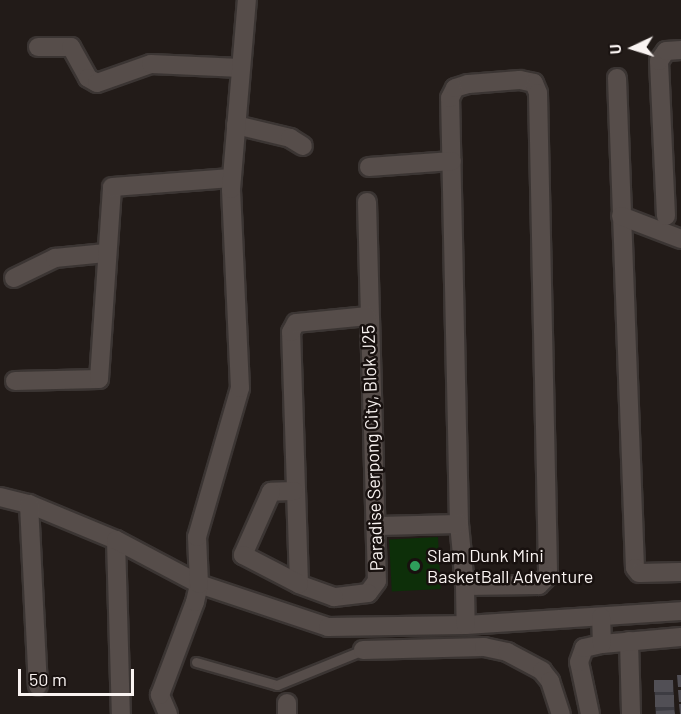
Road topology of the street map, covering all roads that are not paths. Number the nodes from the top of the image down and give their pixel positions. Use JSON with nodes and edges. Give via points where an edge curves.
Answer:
{"nodes":[{"id":1,"x":247,"y":0,"type":"edge"},
{"id":2,"x":38,"y":47,"type":"dead end"},
{"id":3,"x":681,"y":50,"type":"edge"},
{"id":4,"x":241,"y":68,"type":"junction"},
{"id":5,"x":617,"y":78,"type":"dead end"},
{"id":6,"x":236,"y":125,"type":"junction"},
{"id":7,"x":303,"y":146,"type":"dead end"},
{"id":8,"x":452,"y":161,"type":"junction"},
{"id":9,"x":369,"y":167,"type":"dead end"},
{"id":10,"x":231,"y":178,"type":"junction"},
{"id":11,"x":367,"y":202,"type":"dead end"},
{"id":12,"x":621,"y":216,"type":"junction"},
{"id":13,"x":666,"y":216,"type":"dead end"},
{"id":14,"x":681,"y":239,"type":"edge"},
{"id":15,"x":106,"y":253,"type":"junction"},
{"id":16,"x":14,"y":278,"type":"dead end"},
{"id":17,"x":367,"y":316,"type":"junction"},
{"id":18,"x":15,"y":381,"type":"dead end"},
{"id":19,"x":294,"y":491,"type":"junction"},
{"id":20,"x":0,"y":497,"type":"edge"},
{"id":21,"x":29,"y":504,"type":"junction"},
{"id":22,"x":459,"y":524,"type":"junction"},
{"id":23,"x":378,"y":526,"type":"junction"},
{"id":24,"x":116,"y":540,"type":"junction"},
{"id":25,"x":681,"y":572,"type":"edge"},
{"id":26,"x":199,"y":584,"type":"junction"},
{"id":27,"x":299,"y":584,"type":"junction"},
{"id":28,"x":465,"y":586,"type":"junction"},
{"id":29,"x":681,"y":611,"type":"edge"},
{"id":30,"x":601,"y":617,"type":"junction"},
{"id":31,"x":466,"y":625,"type":"junction"},
{"id":32,"x":681,"y":637,"type":"edge"},
{"id":33,"x":629,"y":641,"type":"junction"},
{"id":34,"x":602,"y":644,"type":"junction"},
{"id":35,"x":363,"y":650,"type":"joint"},
{"id":36,"x":196,"y":662,"type":"dead end"},
{"id":37,"x":38,"y":686,"type":"dead end"},
{"id":38,"x":121,"y":714,"type":"edge"},
{"id":39,"x":168,"y":714,"type":"edge"},
{"id":40,"x":561,"y":714,"type":"edge"},
{"id":41,"x":590,"y":714,"type":"edge"},
{"id":42,"x":631,"y":714,"type":"edge"}],
"edges":[{"from":1,"to":4,"type":"street"},
{"from":2,"to":4,"type":"street","via":[[71,47],[88,78],[97,83],[152,64]]},
{"from":3,"to":13,"type":"street","via":[[666,51],[659,62]]},
{"from":4,"to":6,"type":"street"},
{"from":5,"to":12,"type":"street"},
{"from":6,"to":7,"type":"street","via":[[290,138]]},
{"from":6,"to":10,"type":"street"},
{"from":8,"to":9,"type":"street"},
{"from":8,"to":22,"type":"street"},
{"from":8,"to":28,"type":"street","via":[[450,98],[455,88],[509,80],[534,83],[538,93],[548,576],[539,585]]},
{"from":10,"to":15,"type":"street","via":[[112,187]]},
{"from":10,"to":26,"type":"street","via":[[240,388],[197,537]]},
{"from":11,"to":17,"type":"street","name":"Paradise Serpong City, Blok J25"},
{"from":12,"to":14,"type":"street"},
{"from":12,"to":25,"type":"street","via":[[634,568],[639,573]]},
{"from":15,"to":16,"type":"street","via":[[55,258]]},
{"from":15,"to":18,"type":"street","via":[[99,379]]},
{"from":17,"to":19,"type":"street","via":[[296,323],[291,332]]},
{"from":17,"to":23,"type":"street","name":"Paradise Serpong City, Blok J25"},
{"from":19,"to":27,"type":"street"},
{"from":19,"to":27,"type":"street","via":[[272,492],[243,555]]},
{"from":20,"to":21,"type":"street"},
{"from":21,"to":24,"type":"street"},
{"from":21,"to":37,"type":"street"},
{"from":22,"to":23,"type":"street"},
{"from":22,"to":28,"type":"street"},
{"from":23,"to":27,"type":"street","name":"Paradise Serpong City, Blok J25","via":[[377,581],[368,593],[334,597]]},
{"from":24,"to":26,"type":"street"},
{"from":24,"to":38,"type":"street"},
{"from":26,"to":31,"type":"street","via":[[328,627]]},
{"from":26,"to":39,"type":"street","via":[[160,695]]},
{"from":28,"to":31,"type":"street"},
{"from":29,"to":30,"type":"street"},
{"from":30,"to":31,"type":"street"},
{"from":30,"to":34,"type":"street"},
{"from":32,"to":33,"type":"street"},
{"from":33,"to":34,"type":"street"},
{"from":33,"to":42,"type":"street"},
{"from":34,"to":41,"type":"street","via":[[584,648],[580,655]]},
{"from":35,"to":36,"type":"lane","via":[[278,685]]},
{"from":35,"to":40,"type":"street","via":[[484,647],[507,652],[542,671],[550,681]]}]}
